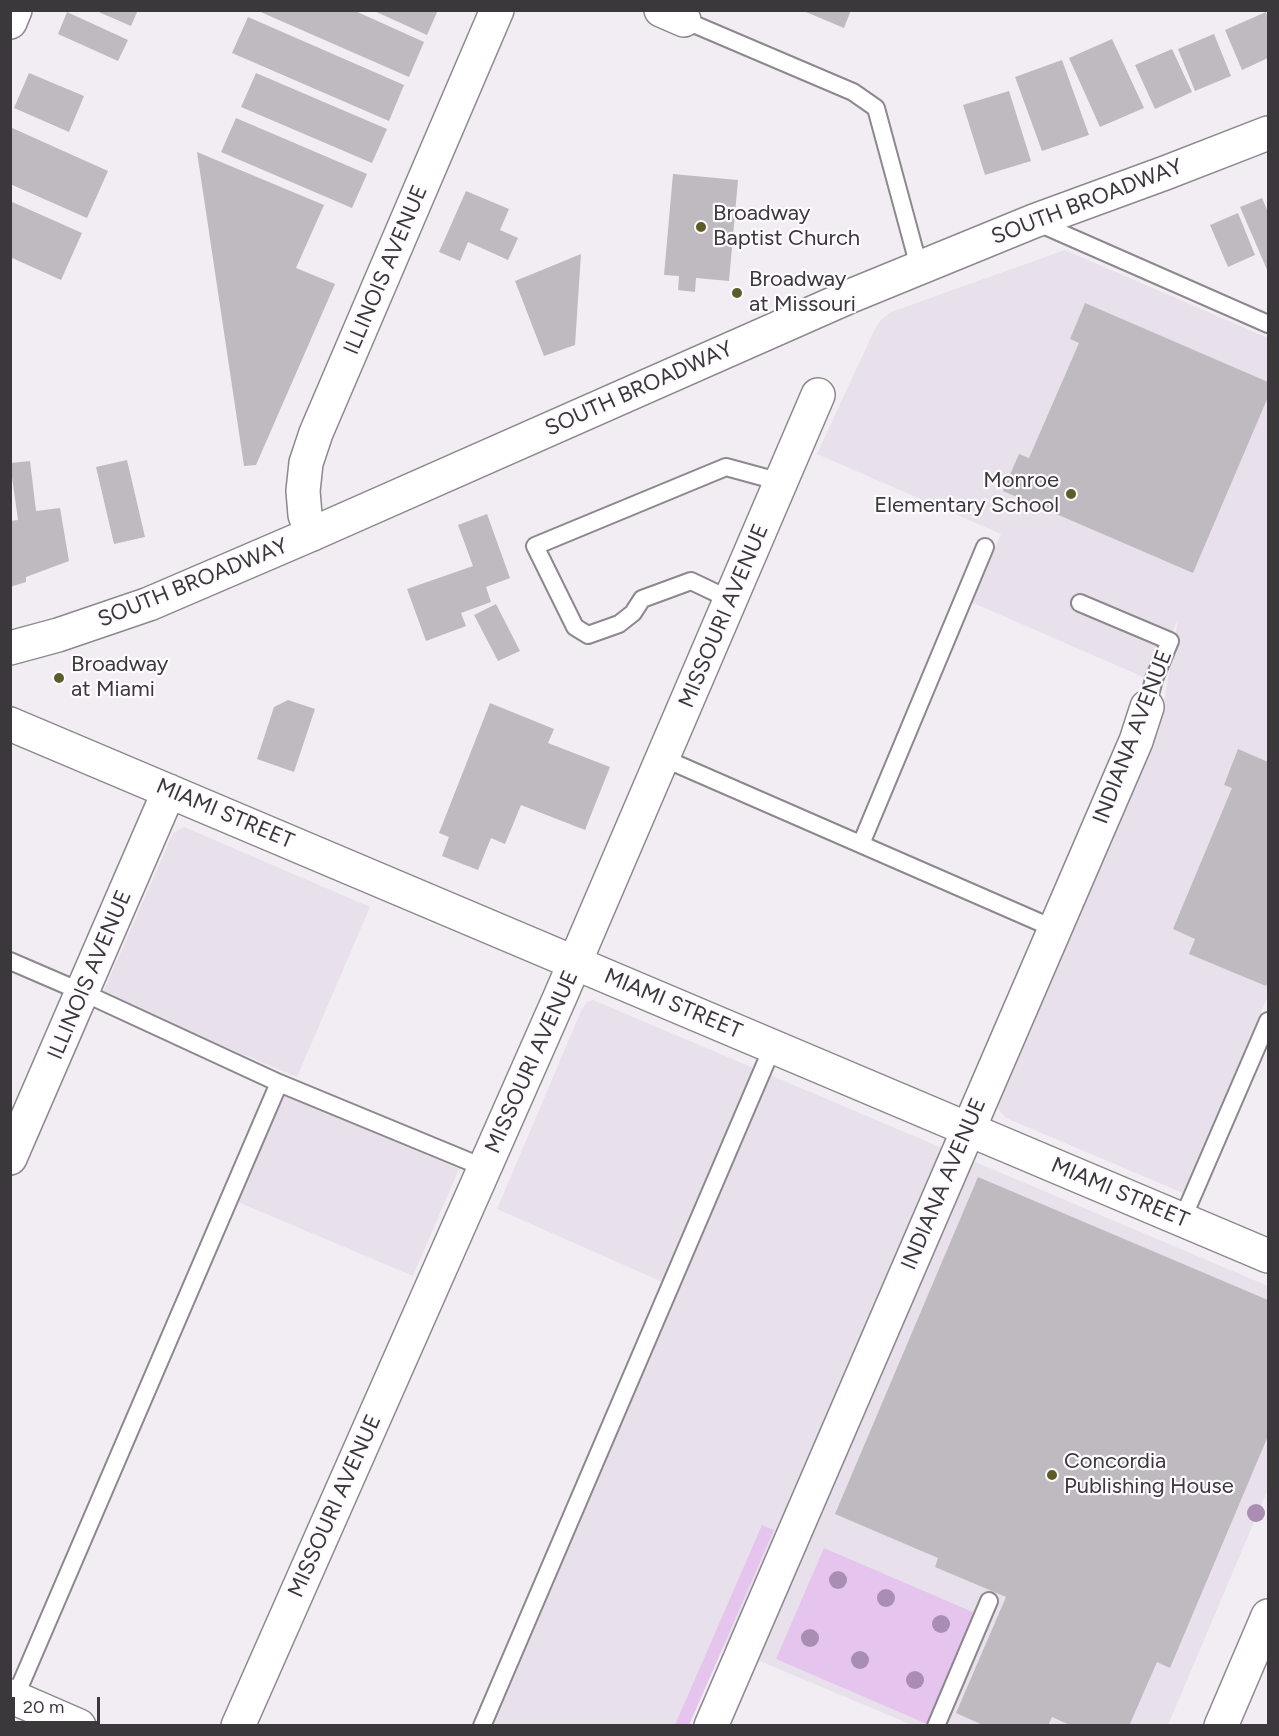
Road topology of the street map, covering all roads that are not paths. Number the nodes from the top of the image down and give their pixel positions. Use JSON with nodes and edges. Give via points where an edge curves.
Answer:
{"nodes":[{"id":1,"x":15,"y":10,"type":"edge"},
{"id":2,"x":497,"y":10,"type":"edge"},
{"id":3,"x":672,"y":15,"type":"edge"},
{"id":4,"x":10,"y":22,"type":"edge"},
{"id":5,"x":1269,"y":133,"type":"edge"},
{"id":6,"x":1034,"y":221,"type":"junction"},
{"id":7,"x":919,"y":267,"type":"junction"},
{"id":8,"x":1269,"y":324,"type":"edge"},
{"id":9,"x":818,"y":395,"type":"dead end"},
{"id":10,"x":781,"y":482,"type":"junction"},
{"id":11,"x":312,"y":534,"type":"junction"},
{"id":12,"x":985,"y":547,"type":"dead end"},
{"id":13,"x":731,"y":600,"type":"junction"},
{"id":14,"x":1080,"y":603,"type":"dead end"},
{"id":15,"x":10,"y":648,"type":"edge"},
{"id":16,"x":1147,"y":707,"type":"joint"},
{"id":17,"x":10,"y":724,"type":"edge"},
{"id":18,"x":663,"y":758,"type":"junction"},
{"id":19,"x":169,"y":791,"type":"junction"},
{"id":20,"x":861,"y":844,"type":"junction"},
{"id":21,"x":1055,"y":929,"type":"junction"},
{"id":22,"x":10,"y":961,"type":"edge"},
{"id":23,"x":575,"y":963,"type":"junction"},
{"id":24,"x":82,"y":992,"type":"junction"},
{"id":25,"x":1269,"y":1022,"type":"edge"},
{"id":26,"x":773,"y":1046,"type":"junction"},
{"id":27,"x":279,"y":1083,"type":"junction"},
{"id":28,"x":968,"y":1129,"type":"junction"},
{"id":29,"x":10,"y":1158,"type":"edge"},
{"id":30,"x":485,"y":1168,"type":"junction"},
{"id":31,"x":1182,"y":1220,"type":"junction"},
{"id":32,"x":1269,"y":1256,"type":"edge"},
{"id":33,"x":989,"y":1601,"type":"dead end"},
{"id":34,"x":1269,"y":1616,"type":"edge"},
{"id":35,"x":12,"y":1700,"type":"edge"},
{"id":36,"x":79,"y":1725,"type":"edge"},
{"id":37,"x":238,"y":1725,"type":"edge"},
{"id":38,"x":482,"y":1725,"type":"edge"},
{"id":39,"x":711,"y":1725,"type":"edge"},
{"id":40,"x":936,"y":1725,"type":"edge"},
{"id":41,"x":1221,"y":1725,"type":"edge"}],
"edges":[{"from":1,"to":4,"type":"street"},
{"from":2,"to":11,"type":"street","name":"ILLINOIS AVENUE","via":[[316,433],[306,463],[303,491]]},
{"from":3,"to":7,"type":"lane","via":[[854,92],[876,108]]},
{"from":5,"to":6,"type":"street","name":"SOUTH BROADWAY"},
{"from":6,"to":7,"type":"street","name":"SOUTH BROADWAY"},
{"from":6,"to":8,"type":"lane"},
{"from":7,"to":11,"type":"street","name":"SOUTH BROADWAY"},
{"from":9,"to":10,"type":"street","name":"MISSOURI AVENUE"},
{"from":10,"to":13,"type":"street","name":"MISSOURI AVENUE"},
{"from":10,"to":13,"type":"lane","via":[[726,467],[535,546],[575,627],[588,635],[619,624],[642,599],[691,581]]},
{"from":11,"to":15,"type":"street","name":"SOUTH BROADWAY","via":[[149,604]]},
{"from":12,"to":20,"type":"lane"},
{"from":13,"to":18,"type":"street","name":"MISSOURI AVENUE"},
{"from":14,"to":16,"type":"lane","name":"INDIANA AVENUE","via":[[1170,641]]},
{"from":16,"to":21,"type":"street","name":"INDIANA AVENUE"},
{"from":17,"to":19,"type":"street","name":"MIAMI STREET"},
{"from":18,"to":20,"type":"lane"},
{"from":18,"to":23,"type":"street","name":"MISSOURI AVENUE"},
{"from":19,"to":23,"type":"street","name":"MIAMI STREET"},
{"from":19,"to":24,"type":"street","name":"ILLINOIS AVENUE"},
{"from":20,"to":21,"type":"lane"},
{"from":21,"to":28,"type":"street","name":"INDIANA AVENUE"},
{"from":22,"to":24,"type":"lane"},
{"from":23,"to":26,"type":"street","name":"MIAMI STREET"},
{"from":23,"to":30,"type":"street","name":"MISSOURI AVENUE"},
{"from":24,"to":27,"type":"lane"},
{"from":24,"to":29,"type":"street","name":"ILLINOIS AVENUE"},
{"from":25,"to":31,"type":"lane"},
{"from":26,"to":28,"type":"street","name":"MIAMI STREET"},
{"from":26,"to":38,"type":"lane"},
{"from":27,"to":30,"type":"lane"},
{"from":27,"to":35,"type":"lane"},
{"from":28,"to":31,"type":"street","name":"MIAMI STREET"},
{"from":28,"to":39,"type":"street","name":"INDIANA AVENUE"},
{"from":30,"to":37,"type":"street","name":"MISSOURI AVENUE"},
{"from":31,"to":32,"type":"street","name":"MIAMI STREET"},
{"from":33,"to":40,"type":"lane"},
{"from":34,"to":41,"type":"street"},
{"from":35,"to":36,"type":"street"}]}
